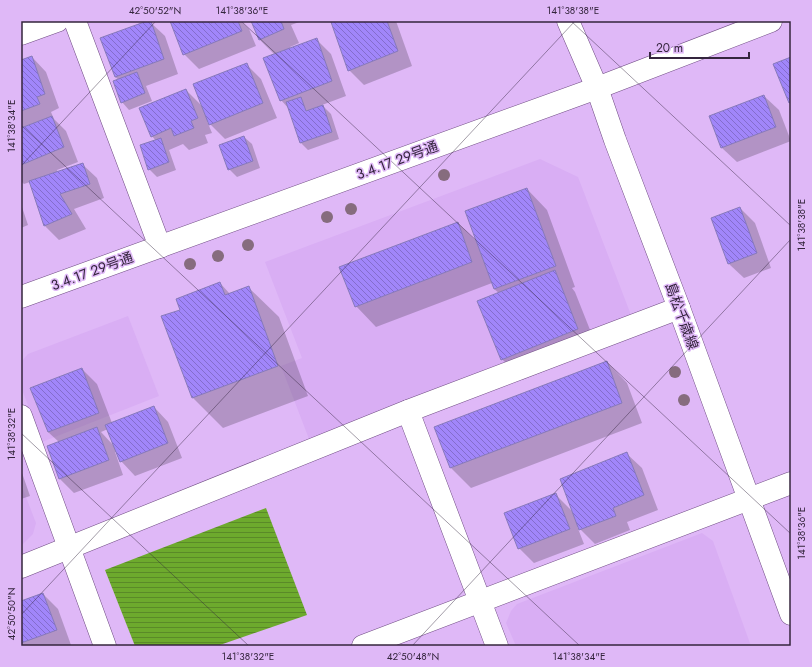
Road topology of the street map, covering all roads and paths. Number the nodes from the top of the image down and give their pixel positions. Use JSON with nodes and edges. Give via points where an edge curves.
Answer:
{"nodes":[{"id":1,"x":57,"y":21,"type":"edge"},
{"id":2,"x":76,"y":21,"type":"edge"},
{"id":3,"x":568,"y":21,"type":"edge"},
{"id":4,"x":771,"y":21,"type":"edge"},
{"id":5,"x":21,"y":34,"type":"edge"},
{"id":6,"x":596,"y":88,"type":"junction"},
{"id":7,"x":160,"y":247,"type":"junction"},
{"id":8,"x":21,"y":297,"type":"edge"},
{"id":9,"x":679,"y":308,"type":"junction"},
{"id":10,"x":408,"y":411,"type":"junction"},
{"id":11,"x":21,"y":416,"type":"edge"},
{"id":12,"x":791,"y":483,"type":"edge"},
{"id":13,"x":749,"y":499,"type":"junction"},
{"id":14,"x":70,"y":549,"type":"junction"},
{"id":15,"x":21,"y":567,"type":"edge"},
{"id":16,"x":480,"y":601,"type":"junction"},
{"id":17,"x":791,"y":614,"type":"edge"},
{"id":18,"x":105,"y":646,"type":"edge"},
{"id":19,"x":363,"y":646,"type":"edge"},
{"id":20,"x":497,"y":646,"type":"edge"}],
"edges":[{"from":1,"to":5,"type":"street"},
{"from":2,"to":7,"type":"street"},
{"from":3,"to":6,"type":"street","name":"島松千歳線"},
{"from":4,"to":6,"type":"street","name":"3.4.17 29号通"},
{"from":6,"to":7,"type":"street","name":"3.4.17 29号通"},
{"from":6,"to":9,"type":"street","name":"島松千歳線"},
{"from":7,"to":8,"type":"street","name":"3.4.17 29号通"},
{"from":9,"to":10,"type":"street"},
{"from":9,"to":13,"type":"street","name":"島松千歳線"},
{"from":10,"to":14,"type":"street"},
{"from":10,"to":16,"type":"street"},
{"from":11,"to":14,"type":"street"},
{"from":12,"to":13,"type":"street"},
{"from":13,"to":16,"type":"street"},
{"from":13,"to":17,"type":"street","name":"島松千歳線"},
{"from":14,"to":15,"type":"street"},
{"from":14,"to":18,"type":"street"},
{"from":16,"to":19,"type":"street"},
{"from":16,"to":20,"type":"street"}]}
